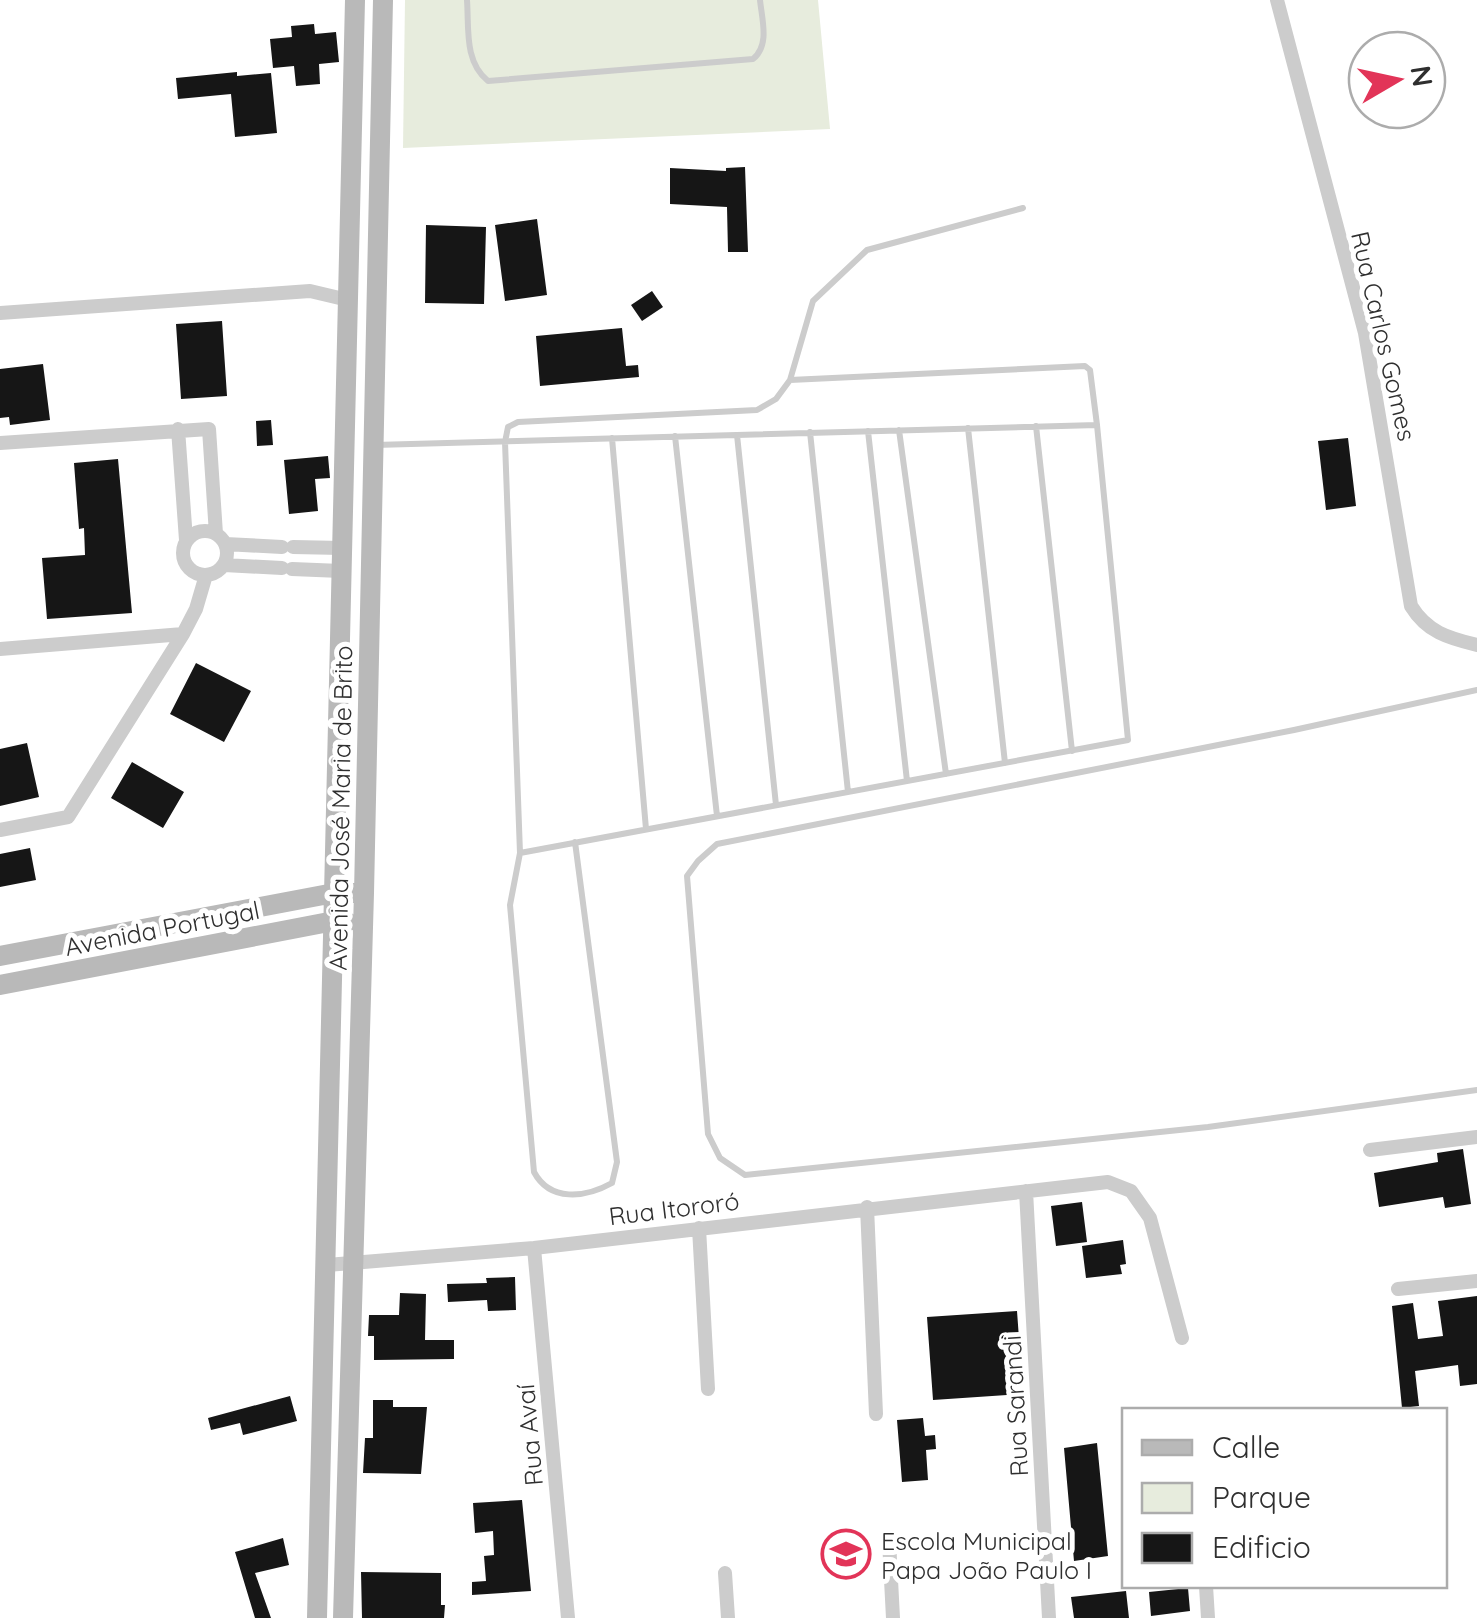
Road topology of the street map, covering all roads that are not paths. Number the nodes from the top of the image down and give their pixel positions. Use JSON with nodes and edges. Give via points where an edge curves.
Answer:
{"nodes":[{"id":1,"x":355,"y":0,"type":"edge"},
{"id":2,"x":383,"y":0,"type":"edge"},
{"id":3,"x":467,"y":0,"type":"edge"},
{"id":4,"x":760,"y":0,"type":"edge"},
{"id":5,"x":1277,"y":0,"type":"edge"},
{"id":6,"x":1023,"y":208,"type":"dead end"},
{"id":7,"x":348,"y":300,"type":"junction"},
{"id":8,"x":0,"y":313,"type":"edge"},
{"id":9,"x":790,"y":380,"type":"junction"},
{"id":10,"x":1097,"y":424,"type":"junction"},
{"id":11,"x":1036,"y":426,"type":"junction"},
{"id":12,"x":968,"y":428,"type":"junction"},
{"id":13,"x":178,"y":429,"type":"junction"},
{"id":14,"x":899,"y":430,"type":"junction"},
{"id":15,"x":868,"y":431,"type":"junction"},
{"id":16,"x":810,"y":432,"type":"junction"},
{"id":17,"x":736,"y":434,"type":"junction"},
{"id":18,"x":675,"y":436,"type":"junction"},
{"id":19,"x":612,"y":438,"type":"junction"},
{"id":20,"x":505,"y":442,"type":"junction"},
{"id":21,"x":0,"y":443,"type":"edge"},
{"id":22,"x":374,"y":445,"type":"junction"},
{"id":23,"x":221,"y":539,"type":"junction"},
{"id":24,"x":186,"y":540,"type":"junction"},
{"id":25,"x":284,"y":546,"type":"junction"},
{"id":26,"x":342,"y":548,"type":"junction"},
{"id":27,"x":224,"y":565,"type":"junction"},
{"id":28,"x":283,"y":568,"type":"junction"},
{"id":29,"x":342,"y":571,"type":"junction"},
{"id":30,"x":206,"y":575,"type":"junction"},
{"id":31,"x":183,"y":634,"type":"junction"},
{"id":32,"x":1477,"y":645,"type":"edge"},
{"id":33,"x":0,"y":649,"type":"edge"},
{"id":34,"x":1477,"y":690,"type":"edge"},
{"id":35,"x":1072,"y":750,"type":"junction"},
{"id":36,"x":1005,"y":763,"type":"junction"},
{"id":37,"x":946,"y":774,"type":"junction"},
{"id":38,"x":907,"y":781,"type":"junction"},
{"id":39,"x":848,"y":792,"type":"junction"},
{"id":40,"x":776,"y":806,"type":"junction"},
{"id":41,"x":717,"y":816,"type":"junction"},
{"id":42,"x":646,"y":829,"type":"junction"},
{"id":43,"x":0,"y":830,"type":"edge"},
{"id":44,"x":575,"y":842,"type":"junction"},
{"id":45,"x":520,"y":853,"type":"junction"},
{"id":46,"x":334,"y":893,"type":"junction"},
{"id":47,"x":364,"y":893,"type":"junction"},
{"id":48,"x":334,"y":921,"type":"junction"},
{"id":49,"x":362,"y":923,"type":"junction"},
{"id":50,"x":0,"y":956,"type":"edge"},
{"id":51,"x":0,"y":985,"type":"edge"},
{"id":52,"x":1477,"y":1090,"type":"edge"},
{"id":53,"x":1477,"y":1137,"type":"edge"},
{"id":54,"x":1370,"y":1150,"type":"dead end"},
{"id":55,"x":1026,"y":1191,"type":"junction"},
{"id":56,"x":868,"y":1207,"type":"junction"},
{"id":57,"x":698,"y":1228,"type":"junction"},
{"id":58,"x":534,"y":1248,"type":"junction"},
{"id":59,"x":327,"y":1265,"type":"junction"},
{"id":60,"x":353,"y":1265,"type":"junction"},
{"id":61,"x":1477,"y":1281,"type":"edge"},
{"id":62,"x":1398,"y":1289,"type":"dead end"},
{"id":63,"x":1182,"y":1338,"type":"dead end"},
{"id":64,"x":708,"y":1389,"type":"dead end"},
{"id":65,"x":876,"y":1414,"type":"dead end"},
{"id":66,"x":889,"y":1540,"type":"dead end"},
{"id":67,"x":725,"y":1573,"type":"dead end"},
{"id":68,"x":1206,"y":1588,"type":"edge"},
{"id":69,"x":318,"y":1618,"type":"edge"},
{"id":70,"x":343,"y":1618,"type":"edge"},
{"id":71,"x":568,"y":1618,"type":"edge"},
{"id":72,"x":728,"y":1618,"type":"edge"},
{"id":73,"x":892,"y":1618,"type":"edge"},
{"id":74,"x":1049,"y":1618,"type":"edge"},
{"id":75,"x":1208,"y":1618,"type":"edge"}],
"edges":[{"from":1,"to":7,"type":"main road","name":"Avenida José Maria de Brito"},
{"from":2,"to":22,"type":"main road","name":"Avenida José Maria de Brito"},
{"from":3,"to":4,"type":"lane","via":[[470,56],[488,82],[753,59],[764,42]]},
{"from":5,"to":32,"type":"street","name":"Rua Carlos Gomes","via":[[1365,333],[1411,606],[1422,625]]},
{"from":6,"to":9,"type":"lane","via":[[867,250],[813,302]]},
{"from":7,"to":8,"type":"street","via":[[310,291]]},
{"from":7,"to":26,"type":"main road","name":"Avenida José Maria de Brito"},
{"from":9,"to":10,"type":"lane","via":[[1085,366]]},
{"from":9,"to":20,"type":"lane","via":[[756,410],[518,422],[508,427]]},
{"from":10,"to":11,"type":"lane"},
{"from":10,"to":35,"type":"lane","via":[[1130,738]]},
{"from":11,"to":12,"type":"lane"},
{"from":11,"to":35,"type":"lane"},
{"from":12,"to":14,"type":"lane"},
{"from":12,"to":36,"type":"lane"},
{"from":13,"to":21,"type":"street"},
{"from":13,"to":23,"type":"street","via":[[209,429]]},
{"from":13,"to":24,"type":"street"},
{"from":14,"to":15,"type":"lane"},
{"from":14,"to":37,"type":"lane"},
{"from":15,"to":16,"type":"lane"},
{"from":15,"to":38,"type":"lane"},
{"from":16,"to":17,"type":"lane"},
{"from":16,"to":39,"type":"lane"},
{"from":17,"to":18,"type":"lane"},
{"from":17,"to":40,"type":"lane"},
{"from":18,"to":19,"type":"lane"},
{"from":18,"to":41,"type":"lane"},
{"from":19,"to":20,"type":"lane"},
{"from":19,"to":42,"type":"lane"},
{"from":20,"to":22,"type":"lane"},
{"from":20,"to":45,"type":"lane"},
{"from":22,"to":47,"type":"main road","name":"Avenida José Maria de Brito"},
{"from":23,"to":24,"type":"street","via":[[197,532]]},
{"from":23,"to":25,"type":"street"},
{"from":23,"to":27,"type":"street"},
{"from":24,"to":30,"type":"street","via":[[184,560],[192,572]]},
{"from":25,"to":26,"type":"street"},
{"from":25,"to":28,"type":"street"},
{"from":26,"to":29,"type":"main road","name":"Avenida José Maria de Brito"},
{"from":27,"to":28,"type":"street"},
{"from":27,"to":30,"type":"street"},
{"from":28,"to":29,"type":"street"},
{"from":29,"to":46,"type":"main road","name":"Avenida José Maria de Brito"},
{"from":30,"to":31,"type":"street"},
{"from":31,"to":33,"type":"street"},
{"from":31,"to":43,"type":"street","via":[[68,817]]},
{"from":34,"to":52,"type":"lane","via":[[717,844],[687,876],[708,1134],[720,1158],[745,1175],[1208,1127]]},
{"from":35,"to":36,"type":"lane"},
{"from":36,"to":37,"type":"lane"},
{"from":37,"to":38,"type":"lane"},
{"from":38,"to":39,"type":"lane"},
{"from":39,"to":40,"type":"lane"},
{"from":40,"to":41,"type":"lane"},
{"from":41,"to":42,"type":"lane"},
{"from":42,"to":44,"type":"lane"},
{"from":44,"to":45,"type":"lane"},
{"from":44,"to":45,"type":"lane","via":[[617,1162],[612,1182],[598,1191],[558,1195],[534,1172],[510,905]]},
{"from":46,"to":47,"type":"main road","name":"Avenida Portugal"},
{"from":46,"to":48,"type":"main road","name":"Avenida José Maria de Brito"},
{"from":46,"to":50,"type":"main road","name":"Avenida Portugal"},
{"from":47,"to":49,"type":"main road","name":"Avenida José Maria de Brito"},
{"from":48,"to":49,"type":"main road","name":"Avenida Portugal"},
{"from":48,"to":51,"type":"main road","name":"Avenida Portugal"},
{"from":48,"to":59,"type":"main road","name":"Avenida José Maria de Brito"},
{"from":49,"to":60,"type":"main road","name":"Avenida José Maria de Brito"},
{"from":53,"to":54,"type":"street"},
{"from":55,"to":56,"type":"street","name":"Rua Itororó"},
{"from":55,"to":63,"type":"street","name":"Rua Itororó","via":[[1108,1182],[1131,1191],[1150,1218]]},
{"from":55,"to":74,"type":"street","name":"Rua Sarandi"},
{"from":56,"to":57,"type":"street","name":"Rua Itororó"},
{"from":56,"to":65,"type":"street"},
{"from":57,"to":58,"type":"street","name":"Rua Itororó"},
{"from":57,"to":64,"type":"street"},
{"from":58,"to":60,"type":"street","name":"Rua Itororó"},
{"from":58,"to":71,"type":"street","name":"Rua Avaí"},
{"from":59,"to":60,"type":"street","name":"Rua Itororó"},
{"from":59,"to":69,"type":"main road","name":"Avenida José Maria de Brito"},
{"from":60,"to":70,"type":"main road","name":"Avenida José Maria de Brito"},
{"from":61,"to":62,"type":"street"},
{"from":66,"to":73,"type":"street"},
{"from":67,"to":72,"type":"street"},
{"from":68,"to":75,"type":"street"}]}
